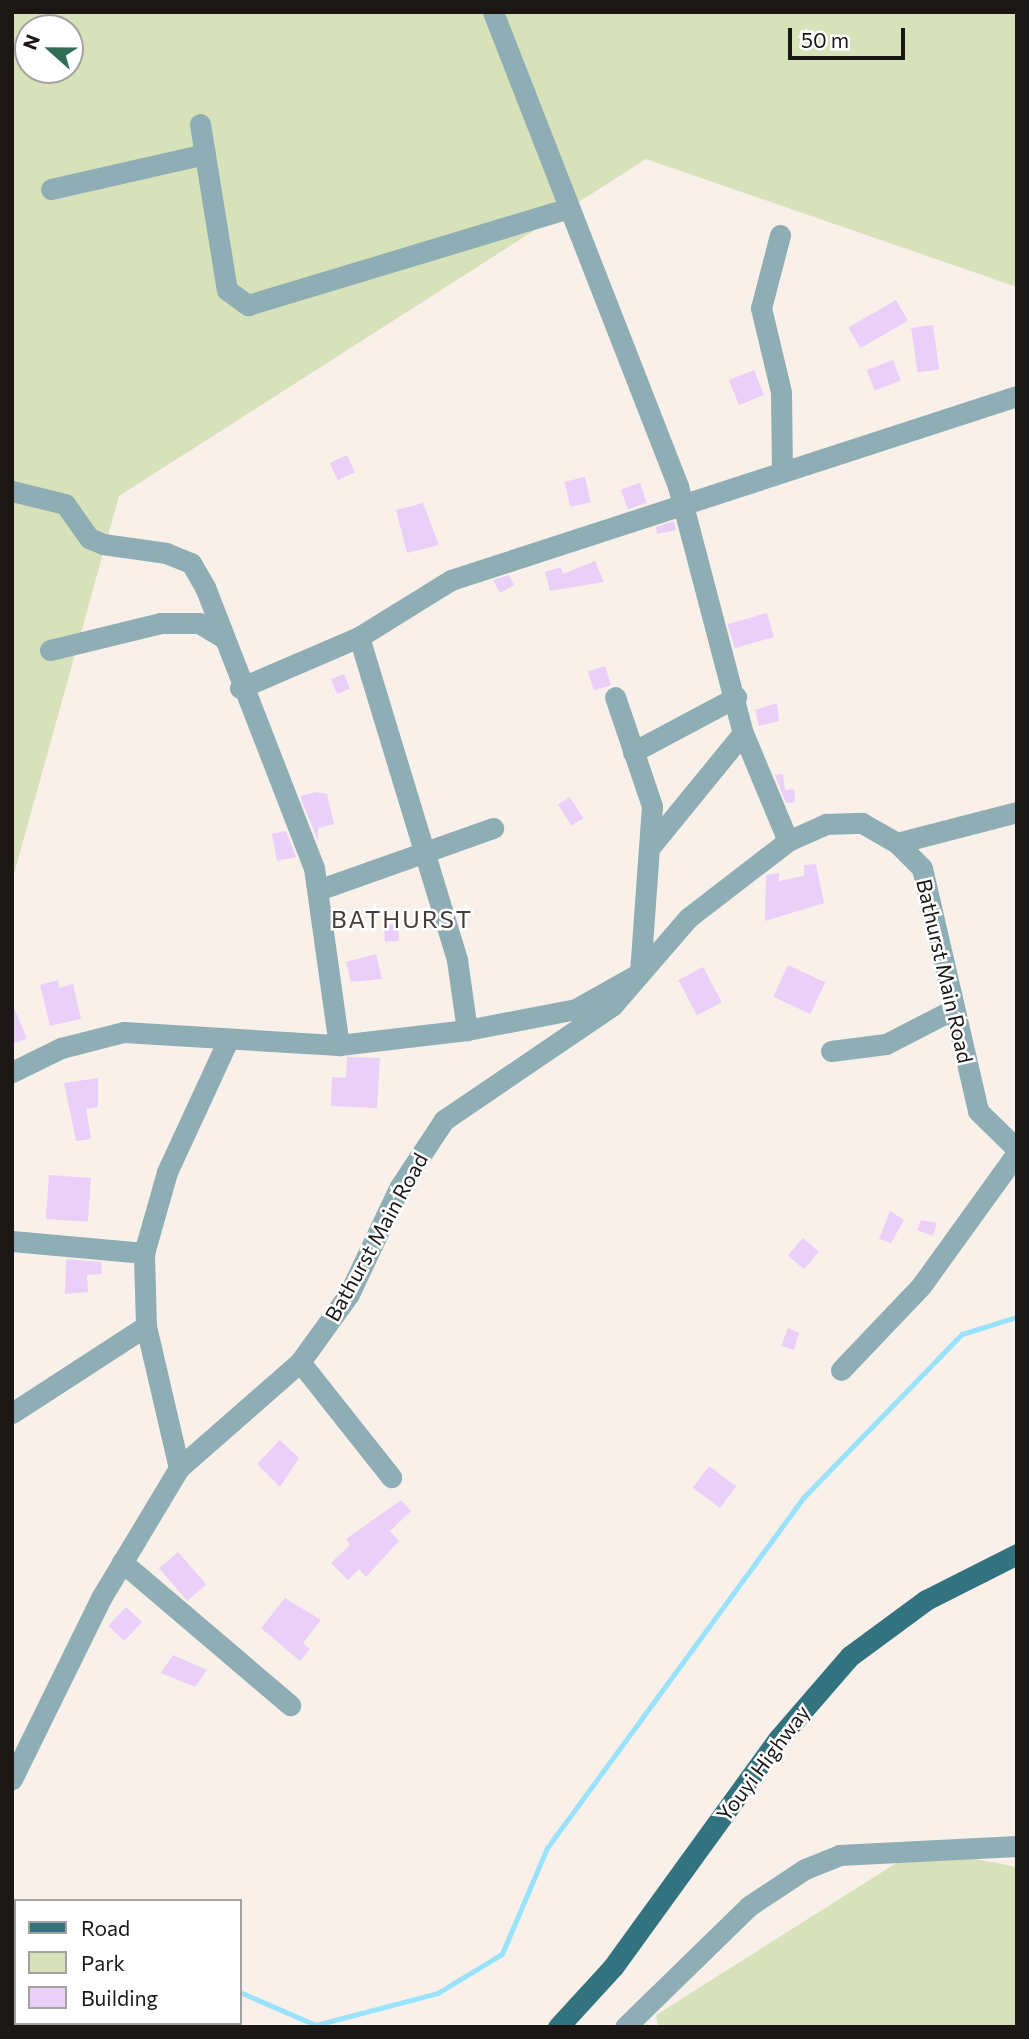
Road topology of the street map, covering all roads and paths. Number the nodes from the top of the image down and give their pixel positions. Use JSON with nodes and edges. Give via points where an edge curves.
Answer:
{"nodes":[{"id":1,"x":493,"y":12,"type":"edge"},
{"id":2,"x":200,"y":124,"type":"dead end"},
{"id":3,"x":205,"y":154,"type":"junction"},
{"id":4,"x":51,"y":189,"type":"dead end"},
{"id":5,"x":566,"y":209,"type":"junction"},
{"id":6,"x":780,"y":235,"type":"dead end"},
{"id":7,"x":1017,"y":396,"type":"edge"},
{"id":8,"x":782,"y":469,"type":"junction"},
{"id":9,"x":12,"y":491,"type":"edge"},
{"id":10,"x":684,"y":505,"type":"junction"},
{"id":11,"x":222,"y":637,"type":"junction"},
{"id":12,"x":359,"y":637,"type":"junction"},
{"id":13,"x":50,"y":650,"type":"dead end"},
{"id":14,"x":240,"y":688,"type":"junction"},
{"id":15,"x":615,"y":697,"type":"dead end"},
{"id":16,"x":736,"y":697,"type":"junction"},
{"id":17,"x":743,"y":733,"type":"junction"},
{"id":18,"x":633,"y":752,"type":"junction"},
{"id":19,"x":1017,"y":812,"type":"edge"},
{"id":20,"x":493,"y":828,"type":"dead end"},
{"id":21,"x":788,"y":842,"type":"junction"},
{"id":22,"x":897,"y":844,"type":"junction"},
{"id":23,"x":650,"y":847,"type":"junction"},
{"id":24,"x":425,"y":852,"type":"junction"},
{"id":25,"x":318,"y":890,"type":"junction"},
{"id":26,"x":640,"y":973,"type":"junction"},
{"id":27,"x":954,"y":1009,"type":"junction"},
{"id":28,"x":467,"y":1030,"type":"junction"},
{"id":29,"x":228,"y":1040,"type":"junction"},
{"id":30,"x":339,"y":1045,"type":"junction"},
{"id":31,"x":831,"y":1051,"type":"dead end"},
{"id":32,"x":12,"y":1072,"type":"edge"},
{"id":33,"x":1017,"y":1151,"type":"edge"},
{"id":34,"x":12,"y":1241,"type":"edge"},
{"id":35,"x":144,"y":1252,"type":"junction"},
{"id":36,"x":146,"y":1326,"type":"junction"},
{"id":37,"x":300,"y":1362,"type":"junction"},
{"id":38,"x":841,"y":1370,"type":"dead end"},
{"id":39,"x":12,"y":1413,"type":"edge"},
{"id":40,"x":179,"y":1468,"type":"junction"},
{"id":41,"x":391,"y":1478,"type":"dead end"},
{"id":42,"x":1017,"y":1554,"type":"edge"},
{"id":43,"x":122,"y":1562,"type":"junction"},
{"id":44,"x":290,"y":1705,"type":"dead end"},
{"id":45,"x":12,"y":1779,"type":"edge"},
{"id":46,"x":1017,"y":1846,"type":"edge"},
{"id":47,"x":558,"y":2027,"type":"edge"},
{"id":48,"x":625,"y":2027,"type":"edge"}],
"edges":[{"from":1,"to":5,"type":"street"},
{"from":2,"to":3,"type":"street"},
{"from":3,"to":4,"type":"street"},
{"from":3,"to":5,"type":"street","via":[[227,290],[248,305]]},
{"from":5,"to":10,"type":"street"},
{"from":6,"to":8,"type":"street","via":[[761,308],[781,392]]},
{"from":7,"to":8,"type":"street"},
{"from":8,"to":10,"type":"street"},
{"from":9,"to":11,"type":"street","via":[[65,504],[89,538],[103,544],[166,553],[191,564]]},
{"from":10,"to":12,"type":"street","via":[[451,580]]},
{"from":10,"to":16,"type":"street"},
{"from":11,"to":13,"type":"street","via":[[199,623],[161,623]]},
{"from":11,"to":14,"type":"street"},
{"from":12,"to":14,"type":"street"},
{"from":12,"to":24,"type":"street"},
{"from":14,"to":25,"type":"street"},
{"from":15,"to":18,"type":"street"},
{"from":16,"to":17,"type":"street"},
{"from":16,"to":18,"type":"street"},
{"from":17,"to":21,"type":"street"},
{"from":17,"to":23,"type":"street"},
{"from":18,"to":23,"type":"street","via":[[652,806]]},
{"from":19,"to":22,"type":"street"},
{"from":20,"to":24,"type":"street"},
{"from":21,"to":22,"type":"street","name":"Bathurst Main Road","via":[[826,824],[862,823]]},
{"from":21,"to":26,"type":"street","name":"Bathurst Main Road","via":[[688,918]]},
{"from":22,"to":27,"type":"street","name":"Bathurst Main Road","via":[[922,868]]},
{"from":23,"to":26,"type":"street","via":[[637,950]]},
{"from":24,"to":25,"type":"street"},
{"from":24,"to":28,"type":"street","via":[[457,960]]},
{"from":25,"to":30,"type":"street"},
{"from":26,"to":28,"type":"street","via":[[576,1009]]},
{"from":26,"to":37,"type":"street","name":"Bathurst Main Road","via":[[613,1005],[444,1120],[399,1188],[349,1294]]},
{"from":27,"to":31,"type":"street","via":[[886,1044]]},
{"from":27,"to":33,"type":"street","name":"Bathurst Main Road","via":[[978,1111]]},
{"from":28,"to":30,"type":"street"},
{"from":29,"to":30,"type":"street"},
{"from":29,"to":32,"type":"street","via":[[124,1032],[61,1048]]},
{"from":29,"to":35,"type":"street","via":[[167,1172]]},
{"from":33,"to":38,"type":"street","via":[[921,1286]]},
{"from":34,"to":35,"type":"street"},
{"from":35,"to":36,"type":"street"},
{"from":36,"to":39,"type":"street"},
{"from":36,"to":40,"type":"street"},
{"from":37,"to":40,"type":"street","name":"Bathurst Main Road"},
{"from":37,"to":41,"type":"street"},
{"from":40,"to":43,"type":"street","name":"Bathurst Main Road"},
{"from":42,"to":47,"type":"main road","name":"Youyi Highway","via":[[926,1600],[850,1656],[778,1739],[613,1967]]},
{"from":43,"to":44,"type":"street"},
{"from":43,"to":45,"type":"street","name":"Bathurst Main Road"},
{"from":46,"to":48,"type":"street","via":[[839,1855],[805,1869],[749,1906]]}]}
